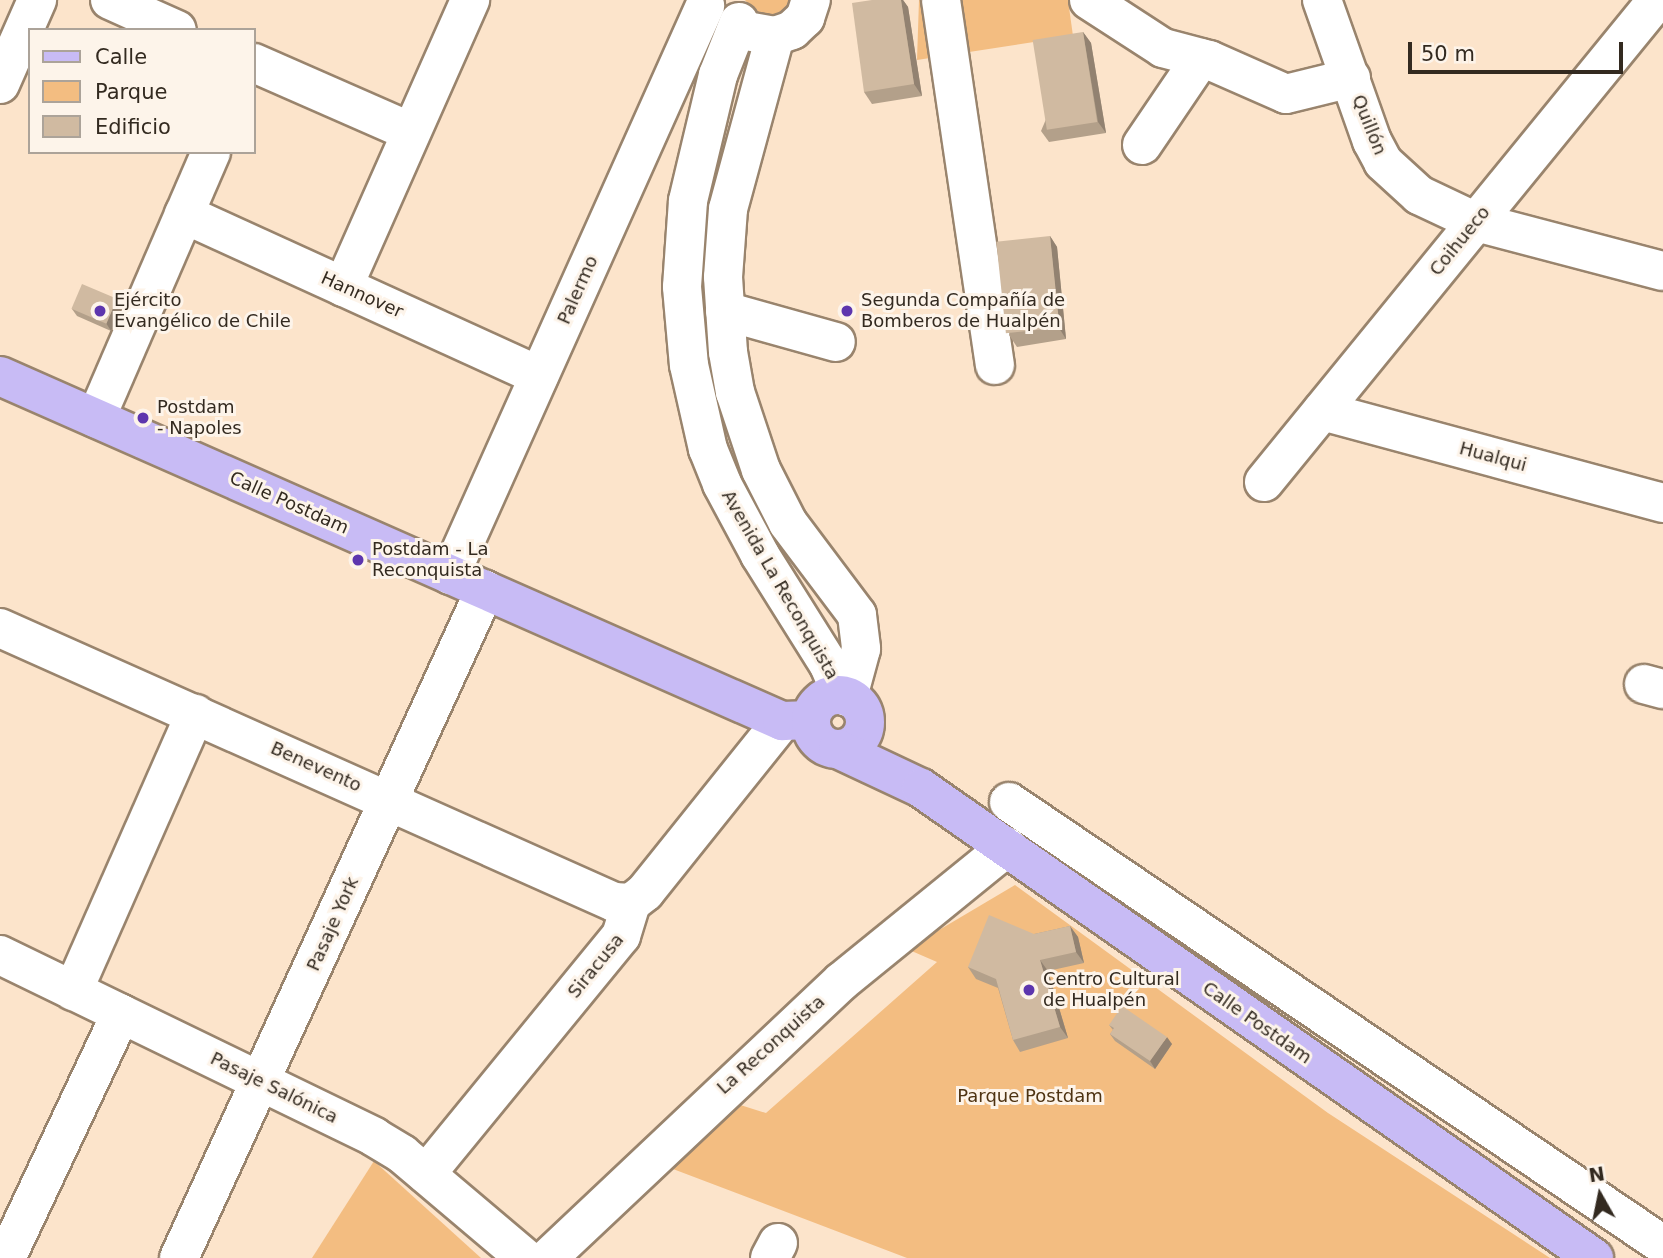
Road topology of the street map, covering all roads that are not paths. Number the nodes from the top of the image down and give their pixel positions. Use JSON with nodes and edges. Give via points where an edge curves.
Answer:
{"nodes":[{"id":1,"x":37,"y":0,"type":"edge"},
{"id":2,"x":110,"y":0,"type":"edge"},
{"id":3,"x":470,"y":0,"type":"edge"},
{"id":4,"x":941,"y":0,"type":"edge"},
{"id":5,"x":1089,"y":0,"type":"edge"},
{"id":6,"x":1322,"y":0,"type":"edge"},
{"id":7,"x":1657,"y":0,"type":"edge"},
{"id":8,"x":812,"y":3,"type":"edge"},
{"id":9,"x":721,"y":9,"type":"edge"},
{"id":10,"x":173,"y":28,"type":"edge"},
{"id":11,"x":1647,"y":32,"type":"edge"},
{"id":12,"x":775,"y":36,"type":"junction"},
{"id":13,"x":1201,"y":58,"type":"junction"},
{"id":14,"x":256,"y":64,"type":"edge"},
{"id":15,"x":1351,"y":78,"type":"junction"},
{"id":16,"x":0,"y":84,"type":"edge"},
{"id":17,"x":711,"y":104,"type":"junction"},
{"id":18,"x":411,"y":132,"type":"junction"},
{"id":19,"x":1142,"y":145,"type":"dead end"},
{"id":20,"x":210,"y":154,"type":"edge"},
{"id":21,"x":184,"y":215,"type":"junction"},
{"id":22,"x":1476,"y":222,"type":"junction"},
{"id":23,"x":1663,"y":271,"type":"edge"},
{"id":24,"x":343,"y":287,"type":"junction"},
{"id":25,"x":725,"y":312,"type":"junction"},
{"id":26,"x":836,"y":342,"type":"dead end"},
{"id":27,"x":995,"y":365,"type":"dead end"},
{"id":28,"x":0,"y":376,"type":"edge"},
{"id":29,"x":539,"y":376,"type":"junction"},
{"id":30,"x":1322,"y":411,"type":"junction"},
{"id":31,"x":96,"y":418,"type":"junction"},
{"id":32,"x":1264,"y":482,"type":"dead end"},
{"id":33,"x":1663,"y":503,"type":"edge"},
{"id":34,"x":450,"y":575,"type":"junction"},
{"id":35,"x":485,"y":590,"type":"junction"},
{"id":36,"x":2,"y":634,"type":"edge"},
{"id":37,"x":852,"y":703,"type":"junction"},
{"id":38,"x":195,"y":714,"type":"junction"},
{"id":39,"x":797,"y":721,"type":"junction"},
{"id":40,"x":838,"y":749,"type":"junction"},
{"id":41,"x":921,"y":788,"type":"junction"},
{"id":42,"x":390,"y":799,"type":"junction"},
{"id":43,"x":1009,"y":802,"type":"dead end"},
{"id":44,"x":1007,"y":846,"type":"junction"},
{"id":45,"x":631,"y":903,"type":"junction"},
{"id":46,"x":0,"y":955,"type":"edge"},
{"id":47,"x":73,"y":990,"type":"junction"},
{"id":48,"x":121,"y":1014,"type":"junction"},
{"id":49,"x":261,"y":1082,"type":"junction"},
{"id":50,"x":426,"y":1174,"type":"junction"},
{"id":51,"x":1663,"y":1245,"type":"edge"},
{"id":52,"x":6,"y":1258,"type":"edge"},
{"id":53,"x":179,"y":1258,"type":"edge"},
{"id":54,"x":525,"y":1258,"type":"edge"},
{"id":55,"x":548,"y":1258,"type":"edge"},
{"id":56,"x":1594,"y":1258,"type":"edge"}],
"edges":[{"from":1,"to":16,"type":"street"},
{"from":2,"to":10,"type":"street"},
{"from":3,"to":18,"type":"street"},
{"from":4,"to":27,"type":"street"},
{"from":5,"to":13,"type":"street","via":[[1163,48]]},
{"from":6,"to":15,"type":"street","name":"Quillón"},
{"from":7,"to":11,"type":"street","name":"Coihueco"},
{"from":8,"to":12,"type":"street","via":[[792,30]]},
{"from":9,"to":12,"type":"street","via":[[755,33]]},
{"from":9,"to":17,"type":"street","name":"Avenida La Reconquista"},
{"from":9,"to":29,"type":"street","name":"Palermo"},
{"from":11,"to":22,"type":"street","name":"Coihueco"},
{"from":12,"to":17,"type":"street","name":"Avenida La Reconquista","via":[[751,56]]},
{"from":12,"to":25,"type":"street","name":"Avenida La Reconquista","via":[[728,209]]},
{"from":13,"to":15,"type":"street","via":[[1286,94]]},
{"from":13,"to":19,"type":"street"},
{"from":14,"to":18,"type":"street"},
{"from":15,"to":22,"type":"street","name":"Quillón","via":[[1383,162],[1419,195]]},
{"from":17,"to":37,"type":"street","name":"Avenida La Reconquista","via":[[697,152],[684,244],[684,326],[697,407],[708,449],[739,520]]},
{"from":18,"to":24,"type":"street"},
{"from":20,"to":21,"type":"street"},
{"from":21,"to":24,"type":"street","name":"Hannover"},
{"from":21,"to":31,"type":"street"},
{"from":22,"to":23,"type":"street","name":"Quillón"},
{"from":22,"to":30,"type":"street","name":"Coihueco"},
{"from":24,"to":29,"type":"street","name":"Hannover"},
{"from":25,"to":26,"type":"street"},
{"from":25,"to":37,"type":"street","name":"Avenida La Reconquista","via":[[735,392],[761,470],[788,523],[850,602],[860,626]]},
{"from":28,"to":31,"type":"main road","name":"Calle Postdam"},
{"from":29,"to":34,"type":"street","name":"Palermo"},
{"from":30,"to":32,"type":"street","name":"Coihueco"},
{"from":30,"to":33,"type":"street","name":"Hualqui"},
{"from":31,"to":34,"type":"main road","name":"Calle Postdam"},
{"from":34,"to":35,"type":"main road","name":"Calle Postdam"},
{"from":35,"to":39,"type":"main road","name":"Calle Postdam"},
{"from":35,"to":42,"type":"street","name":"Pasaje York"},
{"from":36,"to":38,"type":"street","name":"Benevento"},
{"from":37,"to":39,"type":"main road","via":[[824,699]]},
{"from":37,"to":40,"type":"main road","via":[[862,736],[852,746]]},
{"from":37,"to":41,"type":"main road","name":"Calle Postdam"},
{"from":38,"to":42,"type":"street","name":"Benevento"},
{"from":38,"to":47,"type":"street"},
{"from":39,"to":40,"type":"main road","name":"Calle Postdam","via":[[821,743]]},
{"from":39,"to":45,"type":"street","name":"Siracusa"},
{"from":40,"to":41,"type":"main road","name":"Calle Postdam"},
{"from":41,"to":44,"type":"main road","name":"Calle Postdam"},
{"from":42,"to":45,"type":"street","name":"Benevento","via":[[614,902]]},
{"from":42,"to":49,"type":"street","name":"Pasaje York"},
{"from":43,"to":51,"type":"street"},
{"from":44,"to":55,"type":"street","name":"La Reconquista","via":[[832,990]]},
{"from":44,"to":56,"type":"main road","name":"Calle Postdam"},
{"from":45,"to":50,"type":"street","name":"Siracusa","via":[[621,936]]},
{"from":46,"to":47,"type":"street","name":"Pasaje Salónica"},
{"from":47,"to":48,"type":"street","name":"Pasaje Salónica"},
{"from":48,"to":49,"type":"street","name":"Pasaje Salónica"},
{"from":48,"to":52,"type":"street"},
{"from":49,"to":50,"type":"street","name":"Pasaje Salónica","via":[[374,1137]]},
{"from":49,"to":53,"type":"street","name":"Pasaje York"},
{"from":50,"to":54,"type":"street","name":"Pasaje Salónica"}]}
